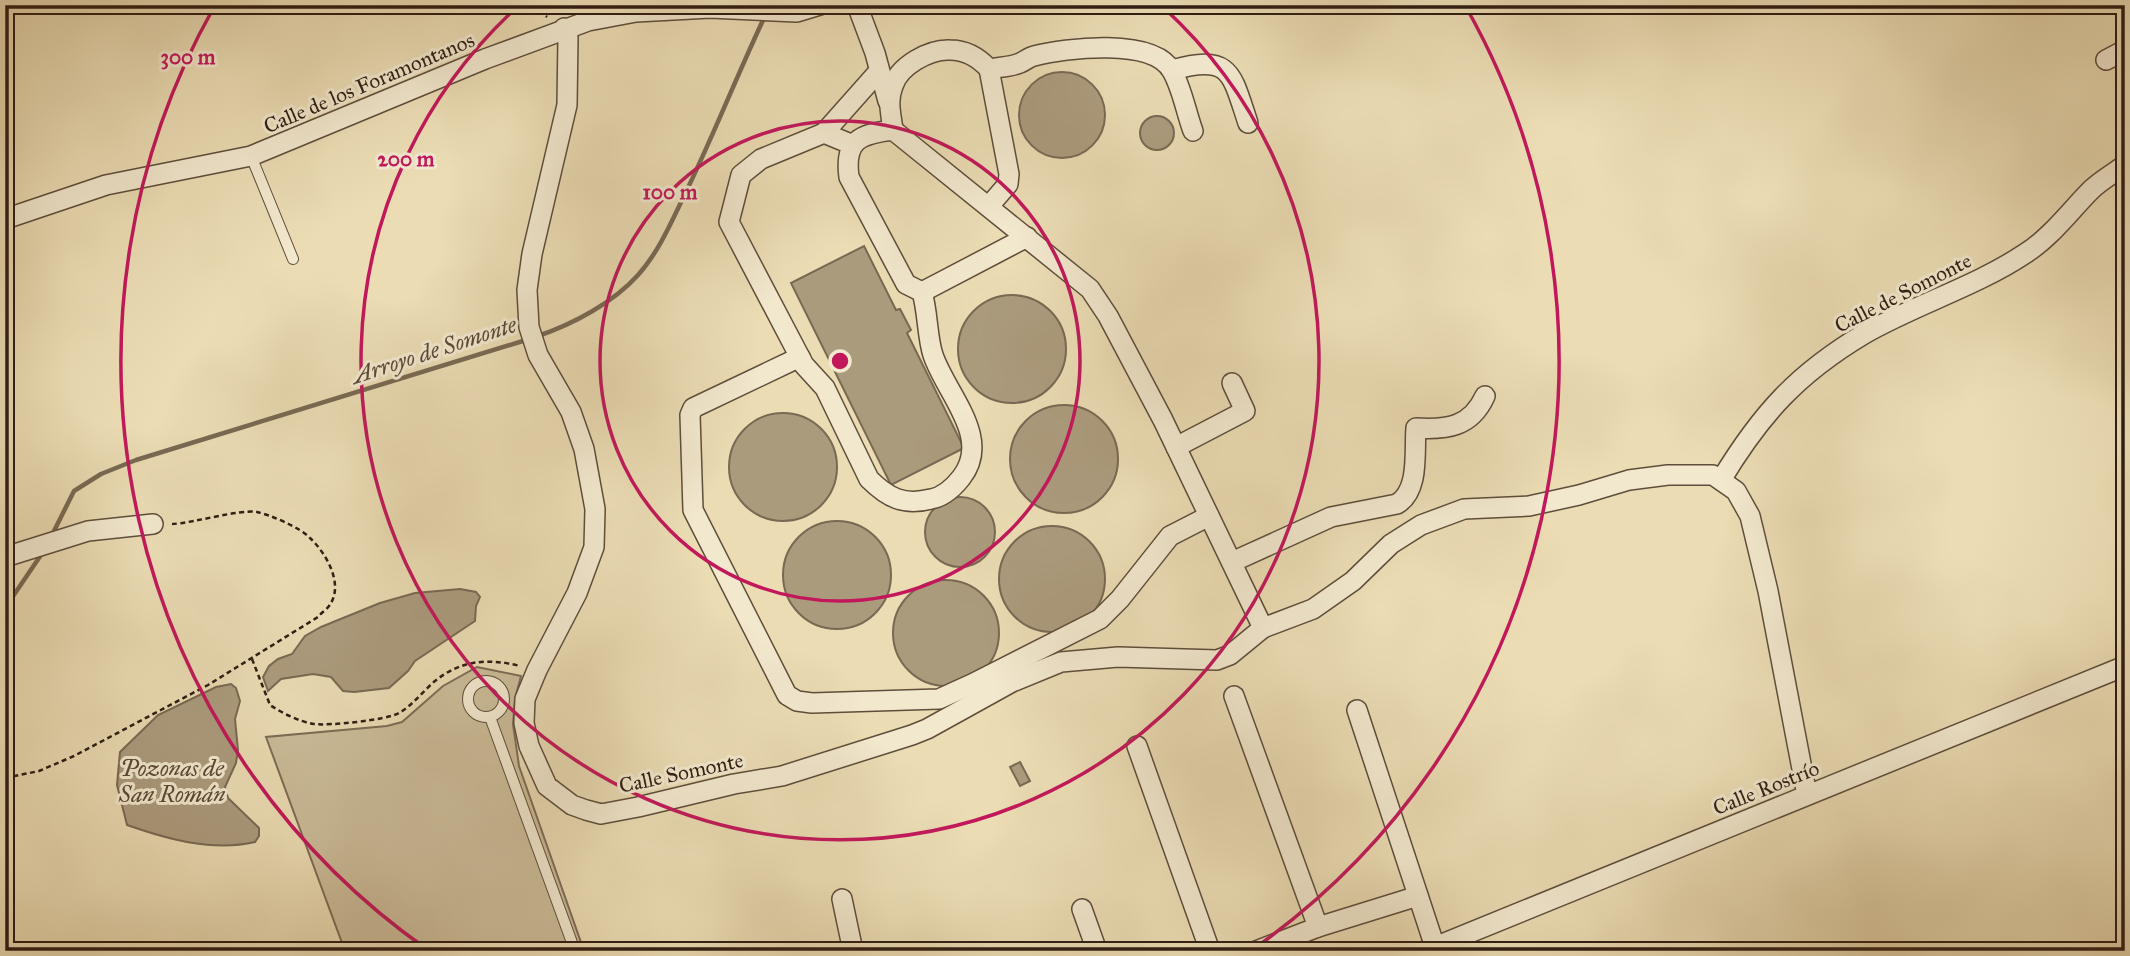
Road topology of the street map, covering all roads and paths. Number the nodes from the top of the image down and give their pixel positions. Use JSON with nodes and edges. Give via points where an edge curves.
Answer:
{"nodes":[{"id":1,"x":820,"y":5,"type":"edge"},
{"id":2,"x":857,"y":5,"type":"edge"},
{"id":3,"x":564,"y":29,"type":"junction"},
{"id":4,"x":2125,"y":50,"type":"edge"},
{"id":5,"x":2106,"y":60,"type":"dead end"},
{"id":6,"x":989,"y":69,"type":"junction"},
{"id":7,"x":1171,"y":70,"type":"junction"},
{"id":8,"x":879,"y":71,"type":"junction"},
{"id":9,"x":889,"y":102,"type":"junction"},
{"id":10,"x":1248,"y":123,"type":"dead end"},
{"id":11,"x":893,"y":130,"type":"junction"},
{"id":12,"x":1193,"y":131,"type":"dead end"},
{"id":13,"x":824,"y":133,"type":"junction"},
{"id":14,"x":853,"y":145,"type":"junction"},
{"id":15,"x":251,"y":156,"type":"junction"},
{"id":16,"x":2125,"y":165,"type":"edge"},
{"id":17,"x":989,"y":206,"type":"junction"},
{"id":18,"x":5,"y":219,"type":"edge"},
{"id":19,"x":1027,"y":237,"type":"junction"},
{"id":20,"x":293,"y":259,"type":"dead end"},
{"id":21,"x":922,"y":292,"type":"junction"},
{"id":22,"x":800,"y":357,"type":"junction"},
{"id":23,"x":1232,"y":383,"type":"dead end"},
{"id":24,"x":1485,"y":396,"type":"dead end"},
{"id":25,"x":1176,"y":447,"type":"junction"},
{"id":26,"x":1721,"y":480,"type":"junction"},
{"id":27,"x":1411,"y":489,"type":"junction"},
{"id":28,"x":1209,"y":516,"type":"junction"},
{"id":29,"x":153,"y":524,"type":"joint"},
{"id":30,"x":1421,"y":524,"type":"junction"},
{"id":31,"x":5,"y":557,"type":"edge"},
{"id":32,"x":1232,"y":562,"type":"junction"},
{"id":33,"x":1263,"y":628,"type":"junction"},
{"id":34,"x":252,"y":657,"type":"junction"},
{"id":35,"x":2125,"y":666,"type":"edge"},
{"id":36,"x":537,"y":670,"type":"junction"},
{"id":37,"x":1234,"y":696,"type":"dead end"},
{"id":38,"x":504,"y":699,"type":"junction"},
{"id":39,"x":525,"y":699,"type":"junction"},
{"id":40,"x":1357,"y":710,"type":"dead end"},
{"id":41,"x":490,"y":717,"type":"junction"},
{"id":42,"x":1138,"y":746,"type":"dead end"},
{"id":43,"x":5,"y":778,"type":"edge"},
{"id":44,"x":1807,"y":795,"type":"junction"},
{"id":45,"x":1418,"y":895,"type":"junction"},
{"id":46,"x":842,"y":899,"type":"dead end"},
{"id":47,"x":1082,"y":909,"type":"dead end"},
{"id":48,"x":1318,"y":927,"type":"junction"},
{"id":49,"x":1430,"y":949,"type":"edge"},
{"id":50,"x":575,"y":951,"type":"edge"},
{"id":51,"x":853,"y":951,"type":"edge"},
{"id":52,"x":1097,"y":951,"type":"edge"},
{"id":53,"x":1210,"y":951,"type":"edge"},
{"id":54,"x":1256,"y":951,"type":"edge"}],
"edges":[{"from":1,"to":3,"type":"street","name":"Calle de los Foramontanos","via":[[797,12],[710,8],[636,12]]},
{"from":2,"to":8,"type":"street"},
{"from":3,"to":15,"type":"street","name":"Calle de los Foramontanos"},
{"from":3,"to":36,"type":"street","name":"Calle Somonte","via":[[569,37],[567,105],[533,254],[527,290],[528,327],[538,355],[571,412],[584,449],[594,509],[594,547],[577,593]]},
{"from":4,"to":5,"type":"street"},
{"from":6,"to":7,"type":"street","via":[[1031,56],[1119,48],[1153,55]]},
{"from":6,"to":9,"type":"street","via":[[966,53],[932,53],[898,73]]},
{"from":6,"to":17,"type":"street","via":[[1009,174],[1008,184]]},
{"from":7,"to":10,"type":"street","via":[[1199,63],[1219,65],[1235,83]]},
{"from":7,"to":12,"type":"street"},
{"from":8,"to":9,"type":"street"},
{"from":8,"to":13,"type":"street"},
{"from":9,"to":11,"type":"street"},
{"from":11,"to":14,"type":"street","via":[[862,136]]},
{"from":11,"to":17,"type":"street"},
{"from":13,"to":14,"type":"street"},
{"from":13,"to":22,"type":"street","via":[[761,159],[741,175],[729,222]]},
{"from":14,"to":21,"type":"street","via":[[846,159],[849,177],[906,284]]},
{"from":15,"to":18,"type":"street","name":"Calle de los Foramontanos","via":[[106,185]]},
{"from":15,"to":20,"type":"lane"},
{"from":16,"to":26,"type":"street","name":"Calle de Somonte","via":[[2093,188],[2028,252],[1865,334],[1819,364],[1764,415]]},
{"from":17,"to":19,"type":"street"},
{"from":19,"to":21,"type":"street"},
{"from":19,"to":25,"type":"street","via":[[1090,289]]},
{"from":21,"to":22,"type":"street","via":[[932,354],[972,435],[972,454],[965,472],[953,488],[935,499],[913,503],[880,490],[869,478],[825,388]]},
{"from":22,"to":28,"type":"street","via":[[693,408],[690,415],[693,510],[787,695],[797,701],[939,699],[1100,620],[1170,536]]},
{"from":23,"to":25,"type":"street","via":[[1245,411]]},
{"from":24,"to":27,"type":"street","via":[[1471,418],[1456,426],[1416,428]]},
{"from":25,"to":28,"type":"street"},
{"from":26,"to":30,"type":"street","name":"Calle Somonte","via":[[1713,475],[1629,480],[1529,506],[1464,509]]},
{"from":26,"to":44,"type":"street","via":[[1736,491],[1750,516]]},
{"from":27,"to":30,"type":"street"},
{"from":27,"to":32,"type":"street","via":[[1397,504],[1331,517]]},
{"from":28,"to":32,"type":"street"},
{"from":29,"to":31,"type":"street","via":[[88,531]]},
{"from":29,"to":34,"type":"path","via":[[188,524],[255,512],[309,536],[318,548],[333,574],[330,606]]},
{"from":30,"to":33,"type":"street","name":"Calle Somonte","via":[[1313,609]]},
{"from":32,"to":33,"type":"street"},
{"from":33,"to":39,"type":"street","name":"Calle Somonte","via":[[1217,660],[1118,657],[1061,662],[1012,682],[928,729],[845,757],[782,776],[601,814],[572,805],[547,786],[529,746]]},
{"from":34,"to":36,"type":"path","via":[[271,705],[314,724],[396,715],[436,680],[479,660]]},
{"from":34,"to":43,"type":"path","via":[[74,756],[39,771]]},
{"from":35,"to":44,"type":"street","name":"Calle Rostrío"},
{"from":36,"to":39,"type":"street","name":"Calle Somonte"},
{"from":37,"to":48,"type":"street"},
{"from":38,"to":39,"type":"lane"},
{"from":38,"to":41,"type":"lane","via":[[500,710]]},
{"from":38,"to":41,"type":"lane","via":[[496,683],[474,685],[468,695],[470,707],[478,716]]},
{"from":40,"to":45,"type":"street"},
{"from":41,"to":50,"type":"lane"},
{"from":42,"to":53,"type":"street"},
{"from":44,"to":49,"type":"street","name":"Calle Rostrío"},
{"from":45,"to":48,"type":"street"},
{"from":45,"to":49,"type":"street"},
{"from":46,"to":51,"type":"street"},
{"from":47,"to":52,"type":"street"},
{"from":48,"to":54,"type":"street"}]}
